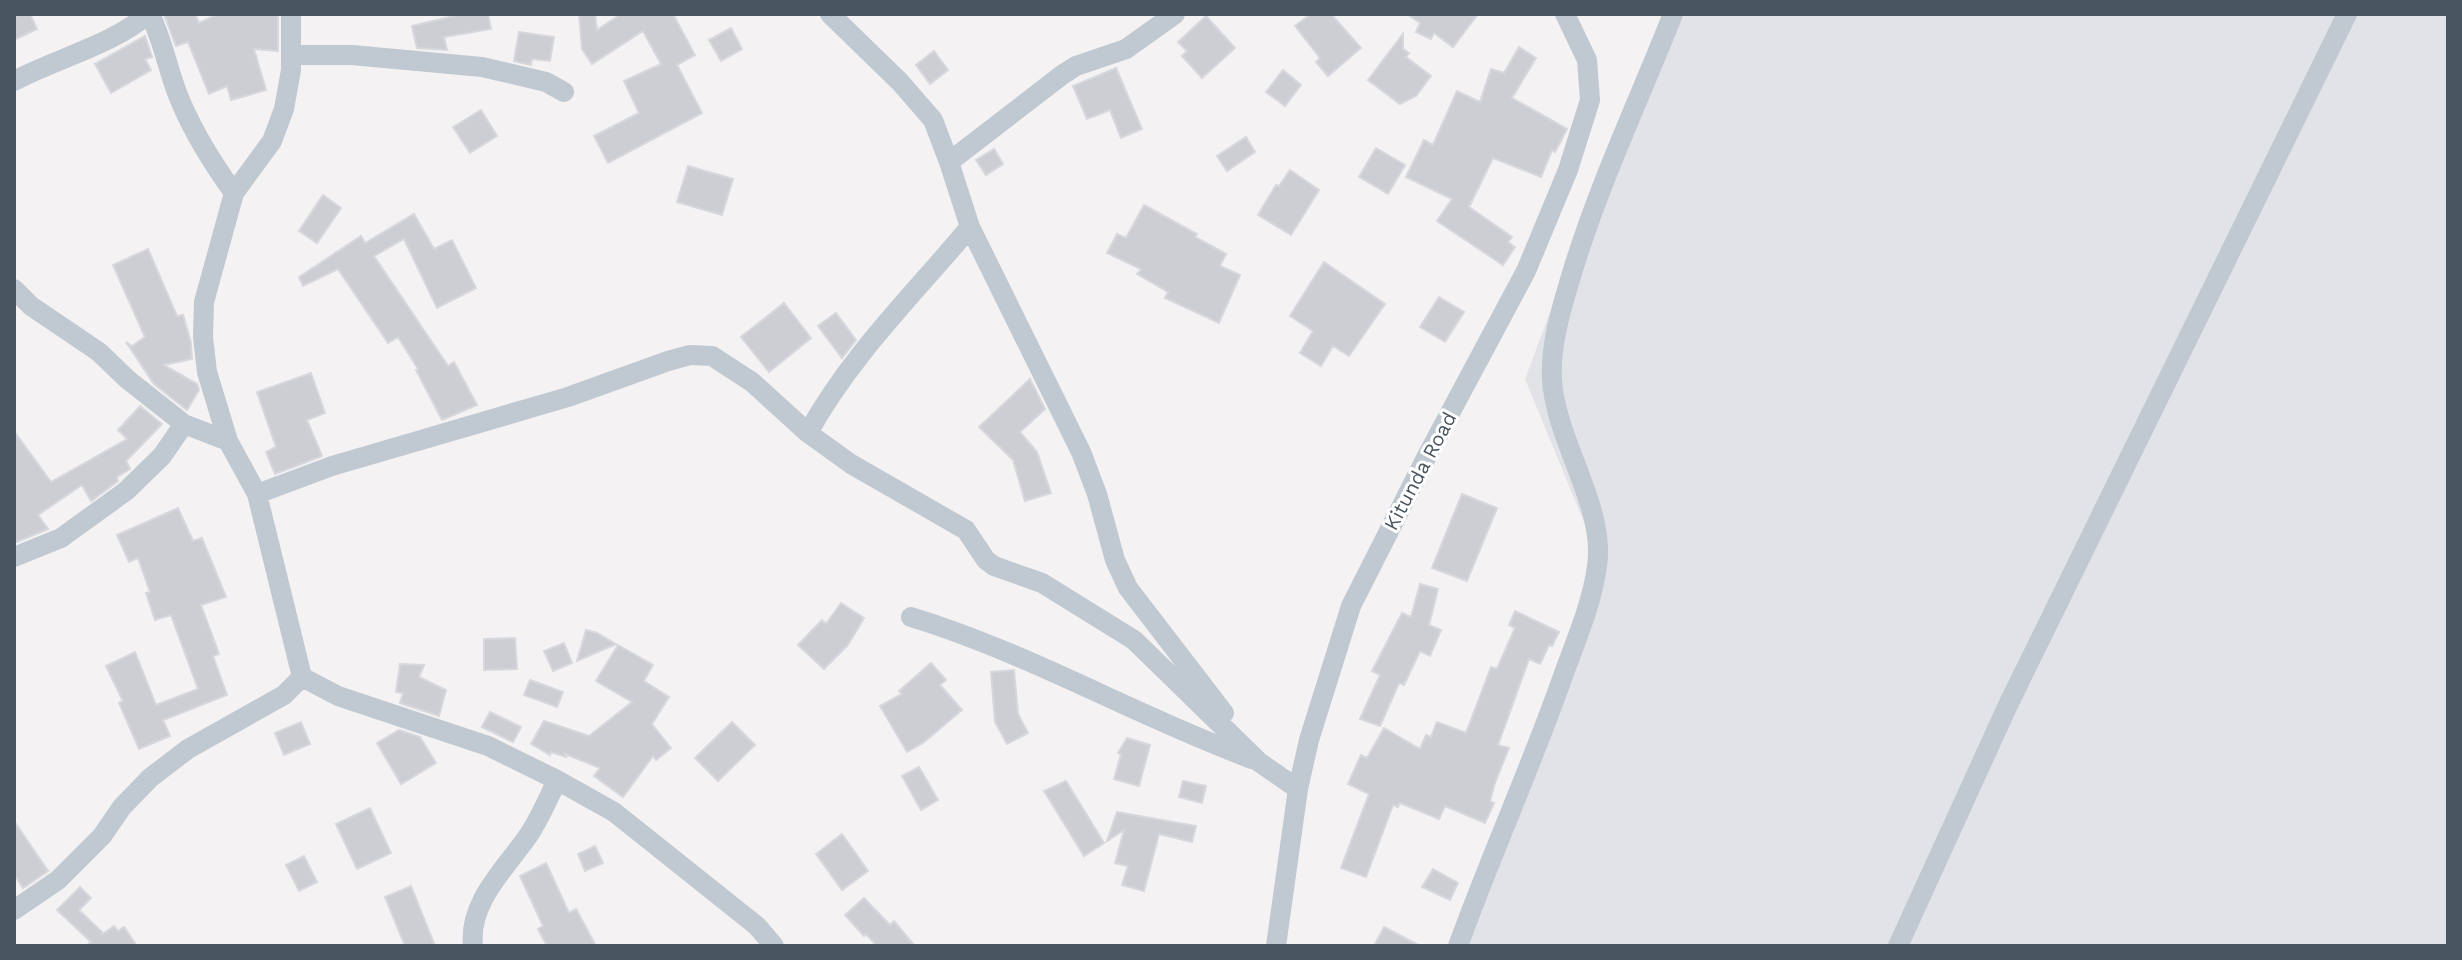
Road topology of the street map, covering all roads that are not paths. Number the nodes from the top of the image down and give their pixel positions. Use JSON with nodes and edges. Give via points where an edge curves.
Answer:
{"nodes":[{"id":1,"x":149,"y":14,"type":"edge"},
{"id":2,"x":291,"y":14,"type":"edge"},
{"id":3,"x":830,"y":14,"type":"edge"},
{"id":4,"x":1175,"y":14,"type":"edge"},
{"id":5,"x":1565,"y":14,"type":"edge"},
{"id":6,"x":1673,"y":14,"type":"edge"},
{"id":7,"x":2347,"y":14,"type":"edge"},
{"id":8,"x":292,"y":55,"type":"junction"},
{"id":9,"x":14,"y":81,"type":"edge"},
{"id":10,"x":564,"y":92,"type":"dead end"},
{"id":11,"x":949,"y":162,"type":"junction"},
{"id":12,"x":234,"y":193,"type":"junction"},
{"id":13,"x":970,"y":227,"type":"junction"},
{"id":14,"x":14,"y":289,"type":"edge"},
{"id":15,"x":184,"y":424,"type":"junction"},
{"id":16,"x":808,"y":433,"type":"junction"},
{"id":17,"x":228,"y":441,"type":"junction"},
{"id":18,"x":257,"y":494,"type":"junction"},
{"id":19,"x":14,"y":557,"type":"edge"},
{"id":20,"x":911,"y":617,"type":"dead end"},
{"id":21,"x":302,"y":677,"type":"junction"},
{"id":22,"x":1259,"y":762,"type":"junction"},
{"id":23,"x":557,"y":780,"type":"junction"},
{"id":24,"x":1298,"y":789,"type":"junction"},
{"id":25,"x":14,"y":910,"type":"edge"},
{"id":26,"x":473,"y":946,"type":"edge"},
{"id":27,"x":774,"y":946,"type":"edge"},
{"id":28,"x":1276,"y":946,"type":"edge"},
{"id":29,"x":1458,"y":946,"type":"edge"},
{"id":30,"x":1898,"y":946,"type":"edge"}],
"edges":[{"from":1,"to":9,"type":"street"},
{"from":1,"to":12,"type":"street","via":[[200,144]]},
{"from":2,"to":8,"type":"street"},
{"from":3,"to":11,"type":"street","via":[[927,113]]},
{"from":4,"to":11,"type":"street","via":[[1126,49],[1062,75]]},
{"from":5,"to":24,"type":"street","name":"Kitunda Road","via":[[1587,60],[1590,100],[1568,170],[1526,271],[1351,606],[1323,688]]},
{"from":6,"to":29,"type":"street","via":[[1593,209],[1557,328],[1552,378],[1556,408],[1593,517],[1598,564],[1545,730]]},
{"from":7,"to":30,"type":"street","via":[[2008,705]]},
{"from":8,"to":10,"type":"street","via":[[482,67],[546,82]]},
{"from":8,"to":12,"type":"street","via":[[272,141]]},
{"from":11,"to":13,"type":"street"},
{"from":12,"to":17,"type":"street","via":[[204,302],[203,337],[207,372]]},
{"from":13,"to":16,"type":"street","via":[[828,395]]},
{"from":13,"to":22,"type":"street","via":[[1081,452],[1128,588]]},
{"from":14,"to":15,"type":"street"},
{"from":15,"to":17,"type":"street"},
{"from":15,"to":19,"type":"street","via":[[162,456],[126,491],[61,538]]},
{"from":16,"to":18,"type":"street","via":[[731,366],[712,356],[690,355]]},
{"from":16,"to":22,"type":"street","via":[[966,530],[994,566],[1042,583],[1134,640]]},
{"from":17,"to":18,"type":"street"},
{"from":18,"to":21,"type":"street"},
{"from":20,"to":22,"type":"street","via":[[996,646]]},
{"from":21,"to":23,"type":"street","via":[[338,696],[488,746]]},
{"from":21,"to":25,"type":"street","via":[[284,695],[188,749],[150,778],[58,880]]},
{"from":22,"to":24,"type":"street"},
{"from":23,"to":26,"type":"street","via":[[530,833],[484,896]]},
{"from":23,"to":27,"type":"street","via":[[614,812],[757,926]]},
{"from":24,"to":28,"type":"street","name":"Kitunda Road"}]}
